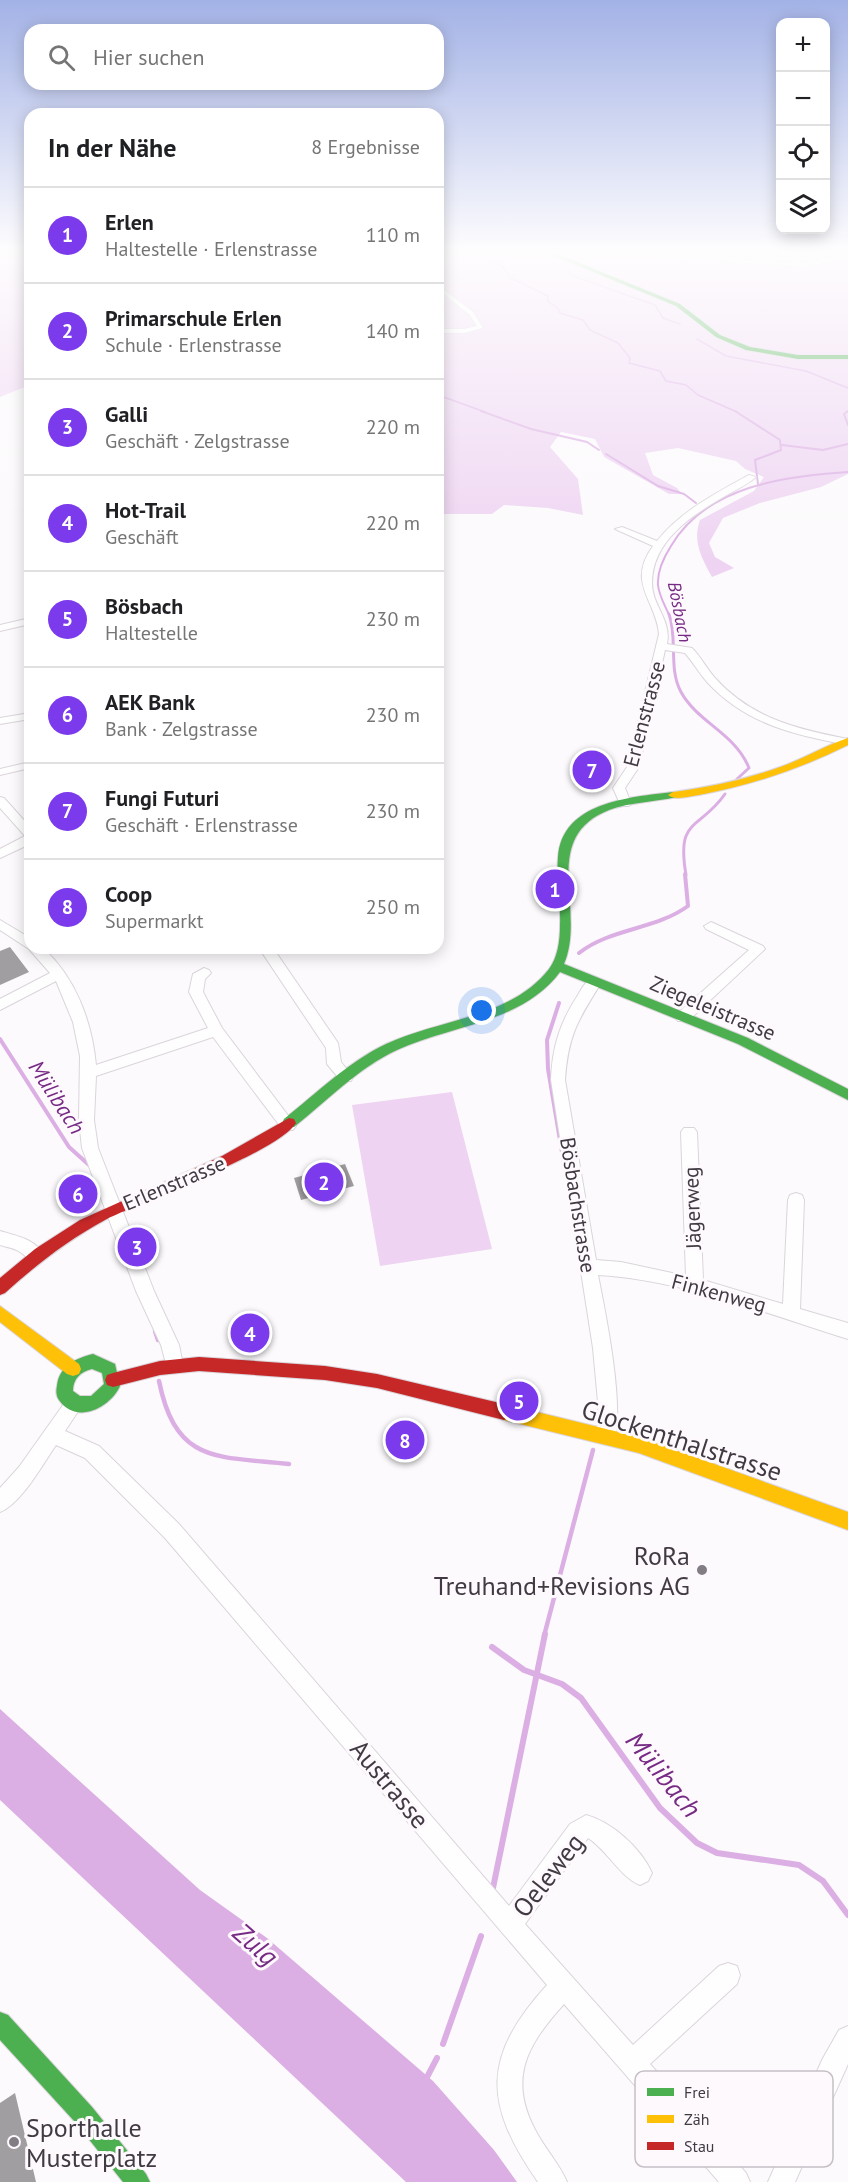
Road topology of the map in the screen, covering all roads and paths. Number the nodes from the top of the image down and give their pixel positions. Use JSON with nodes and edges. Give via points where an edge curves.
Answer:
{"nodes":[{"id":1,"x":785,"y":355,"type":"edge"},
{"id":2,"x":848,"y":357,"type":"edge"},
{"id":3,"x":752,"y":477,"type":"dead end"},
{"id":4,"x":620,"y":529,"type":"dead end"},
{"id":5,"x":659,"y":545,"type":"junction"},
{"id":6,"x":24,"y":622,"type":"edge"},
{"id":7,"x":0,"y":628,"type":"edge"},
{"id":8,"x":670,"y":646,"type":"junction"},
{"id":9,"x":24,"y":720,"type":"edge"},
{"id":10,"x":0,"y":721,"type":"edge"},
{"id":11,"x":847,"y":742,"type":"edge"},
{"id":12,"x":24,"y":766,"type":"edge"},
{"id":13,"x":0,"y":772,"type":"edge"},
{"id":14,"x":0,"y":801,"type":"edge"},
{"id":15,"x":625,"y":803,"type":"junction"},
{"id":16,"x":24,"y":827,"type":"edge"},
{"id":17,"x":24,"y":842,"type":"edge"},
{"id":18,"x":0,"y":854,"type":"edge"},
{"id":19,"x":0,"y":924,"type":"edge"},
{"id":20,"x":711,"y":926,"type":"dead end"},
{"id":21,"x":24,"y":941,"type":"edge"},
{"id":22,"x":40,"y":954,"type":"edge"},
{"id":23,"x":270,"y":954,"type":"edge"},
{"id":24,"x":559,"y":967,"type":"junction"},
{"id":25,"x":204,"y":974,"type":"dead end"},
{"id":26,"x":57,"y":975,"type":"junction"},
{"id":27,"x":594,"y":983,"type":"junction"},
{"id":28,"x":0,"y":1005,"type":"edge"},
{"id":29,"x":683,"y":1017,"type":"junction"},
{"id":30,"x":216,"y":1031,"type":"junction"},
{"id":31,"x":88,"y":1073,"type":"junction"},
{"id":32,"x":346,"y":1077,"type":"junction"},
{"id":33,"x":848,"y":1095,"type":"edge"},
{"id":34,"x":288,"y":1126,"type":"junction"},
{"id":35,"x":689,"y":1132,"type":"dead end"},
{"id":36,"x":796,"y":1200,"type":"dead end"},
{"id":37,"x":114,"y":1209,"type":"junction"},
{"id":38,"x":0,"y":1238,"type":"edge"},
{"id":39,"x":36,"y":1256,"type":"junction"},
{"id":40,"x":587,"y":1267,"type":"junction"},
{"id":41,"x":695,"y":1285,"type":"junction"},
{"id":42,"x":0,"y":1288,"type":"edge"},
{"id":43,"x":0,"y":1313,"type":"edge"},
{"id":44,"x":791,"y":1313,"type":"junction"},
{"id":45,"x":848,"y":1331,"type":"edge"},
{"id":46,"x":174,"y":1365,"type":"junction"},
{"id":47,"x":73,"y":1368,"type":"junction"},
{"id":48,"x":113,"y":1380,"type":"junction"},
{"id":49,"x":74,"y":1404,"type":"junction"},
{"id":50,"x":52,"y":1434,"type":"junction"},
{"id":51,"x":606,"y":1436,"type":"junction"},
{"id":52,"x":0,"y":1503,"type":"edge"},
{"id":53,"x":848,"y":1521,"type":"edge"},
{"id":54,"x":640,"y":1873,"type":"dead end"},
{"id":55,"x":510,"y":1924,"type":"junction"},
{"id":56,"x":728,"y":1975,"type":"dead end"},
{"id":57,"x":564,"y":1985,"type":"junction"},
{"id":58,"x":0,"y":2024,"type":"edge"},
{"id":59,"x":848,"y":2038,"type":"edge"},
{"id":60,"x":633,"y":2063,"type":"junction"},
{"id":61,"x":640,"y":2071,"type":"edge"},
{"id":62,"x":830,"y":2071,"type":"edge"},
{"id":63,"x":724,"y":2167,"type":"edge"},
{"id":64,"x":788,"y":2167,"type":"edge"},
{"id":65,"x":138,"y":2182,"type":"edge"},
{"id":66,"x":554,"y":2182,"type":"edge"},
{"id":67,"x":737,"y":2182,"type":"edge"},
{"id":68,"x":781,"y":2182,"type":"edge"}],
"edges":[{"from":1,"to":2,"type":"street"},
{"from":3,"to":5,"type":"street","via":[[697,508]]},
{"from":4,"to":5,"type":"street"},
{"from":5,"to":8,"type":"street","via":[[646,579]]},
{"from":6,"to":7,"type":"street"},
{"from":8,"to":11,"type":"street","via":[[690,651],[720,689],[762,720],[792,733]]},
{"from":8,"to":15,"type":"street","name":"Erlenstrasse","via":[[633,767],[619,788]]},
{"from":9,"to":10,"type":"street"},
{"from":11,"to":15,"type":"street","via":[[760,779]]},
{"from":12,"to":13,"type":"street"},
{"from":14,"to":16,"type":"street"},
{"from":15,"to":24,"type":"street","via":[[584,818],[566,841],[566,946]]},
{"from":17,"to":18,"type":"street"},
{"from":19,"to":21,"type":"street"},
{"from":20,"to":29,"type":"street","via":[[758,949]]},
{"from":22,"to":26,"type":"street"},
{"from":23,"to":32,"type":"street","via":[[333,1047],[334,1064]]},
{"from":24,"to":27,"type":"street","name":"Ziegeleistrasse"},
{"from":24,"to":32,"type":"street","name":"Erlenstrasse","via":[[538,988],[510,1004],[402,1042]]},
{"from":25,"to":30,"type":"street","via":[[198,977],[196,992]]},
{"from":26,"to":28,"type":"street"},
{"from":26,"to":31,"type":"street","via":[[79,1019]]},
{"from":27,"to":29,"type":"street","name":"Ziegeleistrasse"},
{"from":27,"to":40,"type":"street","name":"Bösbachstrasse","via":[[569,1019],[558,1058],[558,1080]]},
{"from":29,"to":33,"type":"street","name":"Ziegeleistrasse"},
{"from":30,"to":31,"type":"street"},
{"from":30,"to":34,"type":"street"},
{"from":31,"to":37,"type":"street","via":[[88,1140]]},
{"from":32,"to":34,"type":"street","name":"Erlenstrasse"},
{"from":34,"to":37,"type":"street","name":"Erlenstrasse","via":[[238,1156]]},
{"from":35,"to":41,"type":"street","name":"Jägerweg"},
{"from":36,"to":44,"type":"street"},
{"from":37,"to":39,"type":"street","name":"Erlenstrasse"},
{"from":37,"to":46,"type":"street","via":[[170,1345]]},
{"from":38,"to":39,"type":"street","via":[[24,1245]]},
{"from":39,"to":42,"type":"street","name":"Erlenstrasse"},
{"from":40,"to":41,"type":"street","name":"Finkenweg","via":[[621,1269]]},
{"from":40,"to":51,"type":"street","name":"Bösbachstrasse","via":[[602,1348]]},
{"from":41,"to":44,"type":"street","name":"Finkenweg"},
{"from":43,"to":47,"type":"street"},
{"from":44,"to":45,"type":"street","name":"Finkenweg"},
{"from":46,"to":48,"type":"street","name":"Glockenthalstrasse"},
{"from":46,"to":51,"type":"street","name":"Glockenthalstrasse","via":[[237,1365],[345,1375]]},
{"from":47,"to":48,"type":"street","via":[[99,1362],[109,1369]]},
{"from":47,"to":49,"type":"street","via":[[63,1388]]},
{"from":48,"to":49,"type":"street","via":[[109,1392],[99,1401],[86,1406]]},
{"from":49,"to":50,"type":"street"},
{"from":50,"to":52,"type":"street"},
{"from":50,"to":55,"type":"street","name":"Austrasse","via":[[92,1452],[172,1530]]},
{"from":51,"to":53,"type":"street","name":"Glockenthalstrasse"},
{"from":54,"to":55,"type":"street","name":"Oeleweg","via":[[595,1828],[586,1827],[578,1832]]},
{"from":55,"to":57,"type":"street","name":"Austrasse"},
{"from":56,"to":60,"type":"street"},
{"from":57,"to":60,"type":"street","name":"Austrasse"},
{"from":57,"to":66,"type":"street","via":[[521,2039],[511,2080],[511,2103],[517,2125]]},
{"from":58,"to":65,"type":"street","via":[[84,2115]]},
{"from":59,"to":62,"type":"street"},
{"from":60,"to":61,"type":"street","name":"Austrasse"},
{"from":63,"to":67,"type":"street","name":"Austrasse"},
{"from":64,"to":68,"type":"street"}]}
